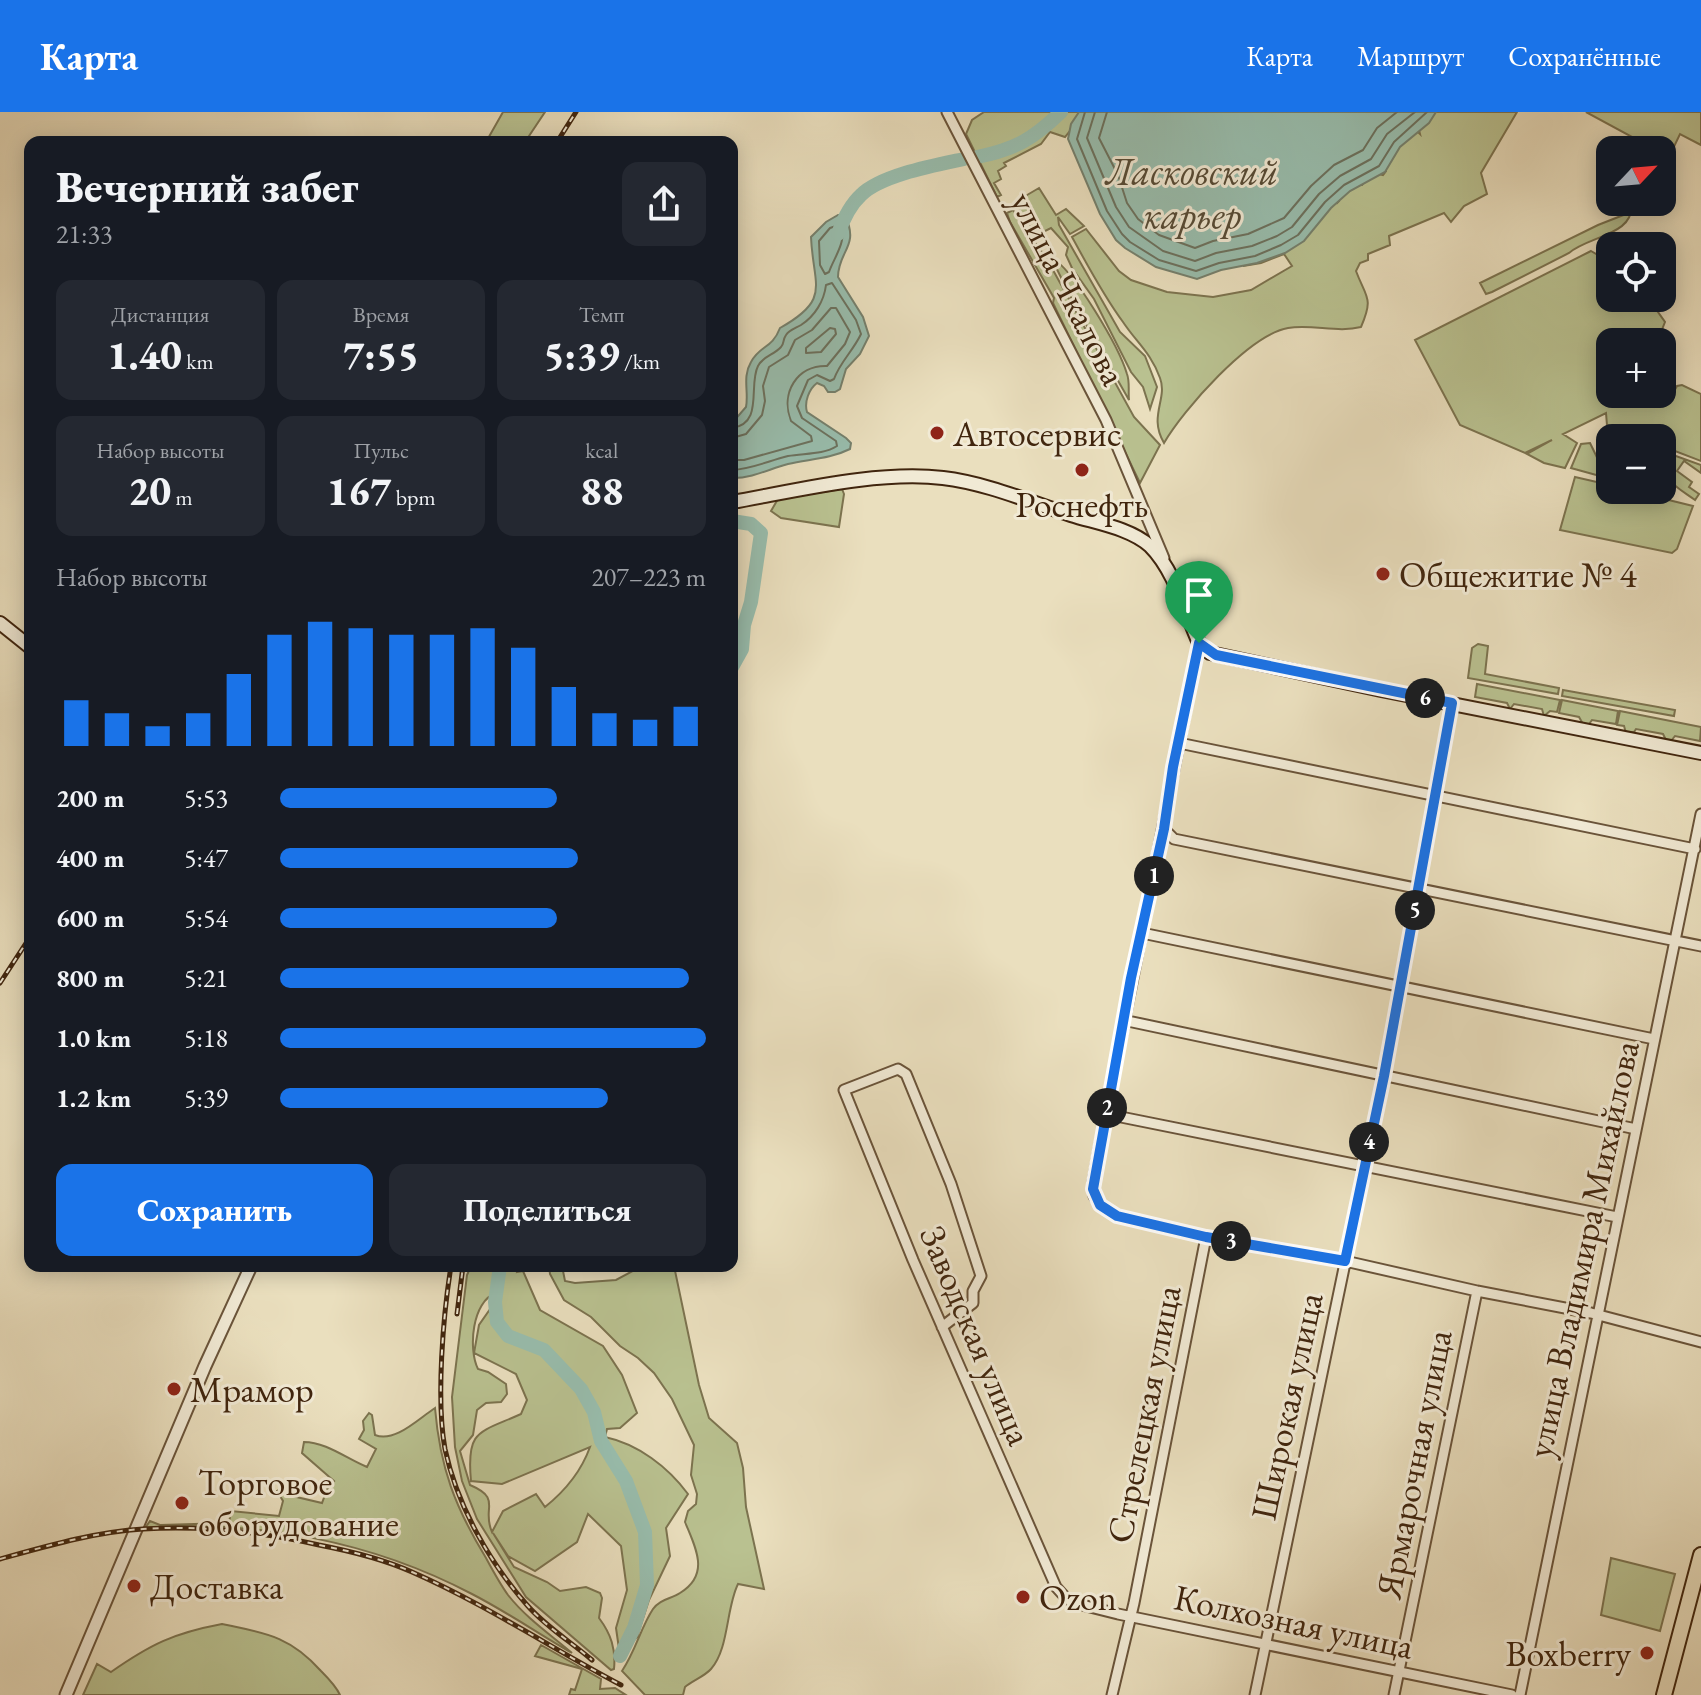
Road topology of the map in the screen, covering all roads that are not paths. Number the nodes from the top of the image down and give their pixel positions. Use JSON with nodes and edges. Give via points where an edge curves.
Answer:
{"nodes":[{"id":1,"x":947,"y":112,"type":"edge"},
{"id":2,"x":738,"y":501,"type":"edge"},
{"id":3,"x":1172,"y":580,"type":"junction"},
{"id":4,"x":0,"y":623,"type":"edge"},
{"id":5,"x":24,"y":642,"type":"edge"},
{"id":6,"x":1199,"y":643,"type":"junction"},
{"id":7,"x":1452,"y":703,"type":"junction"},
{"id":8,"x":1179,"y":743,"type":"junction"},
{"id":9,"x":1701,"y":753,"type":"edge"},
{"id":10,"x":1436,"y":796,"type":"junction"},
{"id":11,"x":1701,"y":814,"type":"edge"},
{"id":12,"x":1164,"y":829,"type":"junction"},
{"id":13,"x":1695,"y":849,"type":"junction"},
{"id":14,"x":1419,"y":889,"type":"junction"},
{"id":15,"x":1142,"y":933,"type":"junction"},
{"id":16,"x":1676,"y":942,"type":"junction"},
{"id":17,"x":1701,"y":946,"type":"edge"},
{"id":18,"x":1400,"y":987,"type":"junction"},
{"id":19,"x":1123,"y":1020,"type":"junction"},
{"id":20,"x":1654,"y":1039,"type":"junction"},
{"id":21,"x":1384,"y":1076,"type":"junction"},
{"id":22,"x":1106,"y":1114,"type":"junction"},
{"id":23,"x":1636,"y":1129,"type":"junction"},
{"id":24,"x":1364,"y":1167,"type":"junction"},
{"id":25,"x":1617,"y":1217,"type":"junction"},
{"id":26,"x":1206,"y":1237,"type":"junction"},
{"id":27,"x":1345,"y":1261,"type":"junction"},
{"id":28,"x":248,"y":1272,"type":"edge"},
{"id":29,"x":1477,"y":1291,"type":"junction"},
{"id":30,"x":1599,"y":1315,"type":"junction"},
{"id":31,"x":942,"y":1327,"type":"junction"},
{"id":32,"x":1701,"y":1342,"type":"edge"},
{"id":33,"x":1701,"y":1555,"type":"edge"},
{"id":34,"x":1066,"y":1598,"type":"joint"},
{"id":35,"x":1131,"y":1617,"type":"junction"},
{"id":36,"x":1265,"y":1646,"type":"junction"},
{"id":37,"x":1399,"y":1672,"type":"junction"},
{"id":38,"x":66,"y":1695,"type":"edge"},
{"id":39,"x":1112,"y":1695,"type":"edge"},
{"id":40,"x":1255,"y":1695,"type":"edge"},
{"id":41,"x":1394,"y":1695,"type":"edge"},
{"id":42,"x":1512,"y":1695,"type":"edge"},
{"id":43,"x":1520,"y":1695,"type":"edge"},
{"id":44,"x":1664,"y":1695,"type":"edge"}],
"edges":[{"from":1,"to":3,"type":"street","name":"улица Чкалова","via":[[1106,420]]},
{"from":2,"to":3,"type":"main road","via":[[849,482],[942,477],[1129,533],[1152,548]]},
{"from":3,"to":6,"type":"main road"},
{"from":4,"to":5,"type":"main road"},
{"from":6,"to":7,"type":"main road","via":[[1216,655]]},
{"from":6,"to":8,"type":"street"},
{"from":7,"to":9,"type":"main road"},
{"from":7,"to":10,"type":"street","name":"Широкая улица"},
{"from":8,"to":10,"type":"street"},
{"from":8,"to":12,"type":"street"},
{"from":10,"to":13,"type":"street"},
{"from":10,"to":14,"type":"street","name":"Широкая улица"},
{"from":11,"to":13,"type":"street","name":"улица Владимира Михайлова"},
{"from":12,"to":14,"type":"street","via":[[1174,839]]},
{"from":12,"to":15,"type":"street"},
{"from":13,"to":16,"type":"street","name":"улица Владимира Михайлова"},
{"from":14,"to":16,"type":"street"},
{"from":14,"to":18,"type":"street","name":"Широкая улица"},
{"from":15,"to":18,"type":"street"},
{"from":15,"to":19,"type":"street"},
{"from":16,"to":17,"type":"street"},
{"from":16,"to":20,"type":"street","name":"улица Владимира Михайлова"},
{"from":18,"to":20,"type":"street"},
{"from":18,"to":21,"type":"street","name":"Широкая улица"},
{"from":19,"to":21,"type":"street"},
{"from":19,"to":22,"type":"street"},
{"from":20,"to":23,"type":"street","name":"улица Владимира Михайлова"},
{"from":21,"to":23,"type":"street"},
{"from":21,"to":24,"type":"street","name":"Широкая улица"},
{"from":22,"to":24,"type":"street"},
{"from":22,"to":26,"type":"street","via":[[1093,1182],[1094,1196],[1103,1208]]},
{"from":23,"to":25,"type":"street","name":"улица Владимира Михайлова"},
{"from":24,"to":25,"type":"street"},
{"from":24,"to":27,"type":"street","name":"Широкая улица"},
{"from":25,"to":30,"type":"street","name":"улица Владимира Михайлова"},
{"from":26,"to":27,"type":"street"},
{"from":26,"to":35,"type":"street","name":"Стрелецкая улица"},
{"from":27,"to":29,"type":"street"},
{"from":27,"to":36,"type":"street","name":"Широкая улица"},
{"from":28,"to":38,"type":"street"},
{"from":29,"to":30,"type":"street"},
{"from":29,"to":37,"type":"street","name":"Ярмарочная улица"},
{"from":30,"to":32,"type":"street"},
{"from":30,"to":43,"type":"street","name":"улица Владимира Михайлова"},
{"from":31,"to":31,"type":"street","name":"Заводская улица","via":[[844,1090],[898,1069],[906,1074],[945,1169],[981,1276],[973,1303]]},
{"from":31,"to":34,"type":"street","name":"Заводская улица","via":[[1053,1580]]},
{"from":33,"to":44,"type":"main road"},
{"from":34,"to":35,"type":"street","name":"Колхозная улица"},
{"from":35,"to":36,"type":"street","name":"Колхозная улица"},
{"from":35,"to":39,"type":"street","name":"Стрелецкая улица"},
{"from":36,"to":37,"type":"street","name":"Колхозная улица"},
{"from":36,"to":40,"type":"street","name":"Широкая улица"},
{"from":37,"to":41,"type":"street","name":"Ярмарочная улица"},
{"from":37,"to":42,"type":"street","name":"Колхозная улица"}]}
